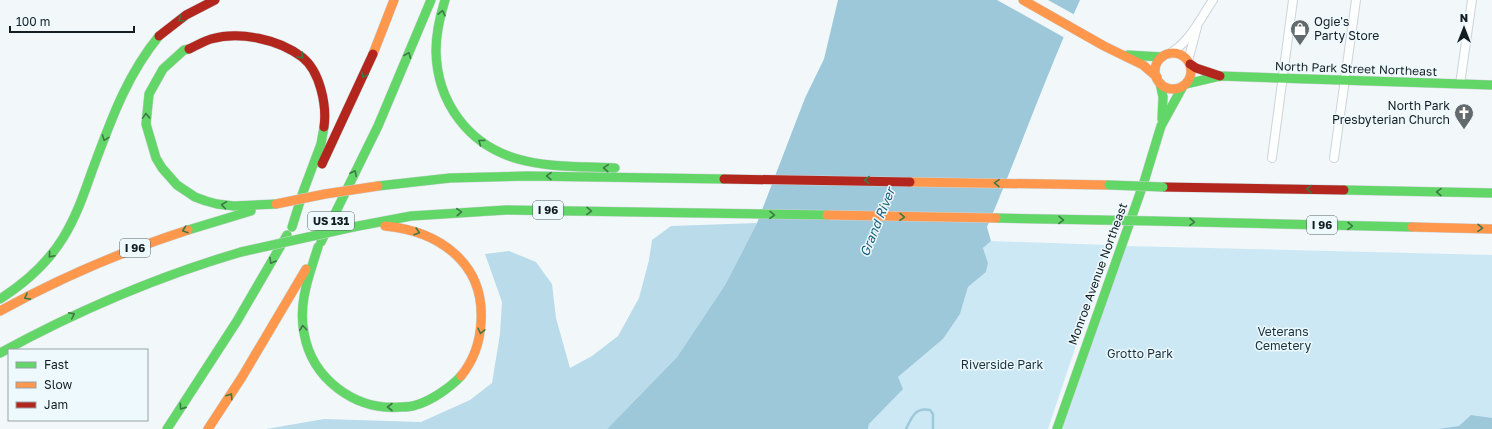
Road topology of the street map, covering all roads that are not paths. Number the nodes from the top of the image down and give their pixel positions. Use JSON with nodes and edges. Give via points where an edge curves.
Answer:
{"nodes":[{"id":1,"x":215,"y":0,"type":"edge"},
{"id":2,"x":394,"y":0,"type":"edge"},
{"id":3,"x":431,"y":0,"type":"edge"},
{"id":4,"x":445,"y":0,"type":"edge"},
{"id":5,"x":1023,"y":0,"type":"edge"},
{"id":6,"x":1213,"y":0,"type":"edge"},
{"id":7,"x":1293,"y":0,"type":"edge"},
{"id":8,"x":1356,"y":0,"type":"edge"},
{"id":9,"x":1472,"y":0,"type":"edge"},
{"id":10,"x":1199,"y":22,"type":"junction"},
{"id":11,"x":1123,"y":55,"type":"junction"},
{"id":12,"x":1166,"y":55,"type":"junction"},
{"id":13,"x":1189,"y":63,"type":"junction"},
{"id":14,"x":1220,"y":76,"type":"junction"},
{"id":15,"x":1283,"y":79,"type":"junction"},
{"id":16,"x":1158,"y":80,"type":"junction"},
{"id":17,"x":1344,"y":80,"type":"junction"},
{"id":18,"x":1460,"y":84,"type":"junction"},
{"id":19,"x":1184,"y":85,"type":"junction"},
{"id":20,"x":1492,"y":85,"type":"edge"},
{"id":21,"x":1161,"y":126,"type":"junction"},
{"id":22,"x":1272,"y":158,"type":"dead end"},
{"id":23,"x":1334,"y":158,"type":"dead end"},
{"id":24,"x":686,"y":178,"type":"junction"},
{"id":25,"x":1492,"y":193,"type":"edge"},
{"id":26,"x":276,"y":204,"type":"junction"},
{"id":27,"x":365,"y":225,"type":"junction"},
{"id":28,"x":292,"y":227,"type":"junction"},
{"id":29,"x":1492,"y":229,"type":"edge"},
{"id":30,"x":318,"y":247,"type":"junction"},
{"id":31,"x":0,"y":299,"type":"edge"},
{"id":32,"x":0,"y":311,"type":"edge"},
{"id":33,"x":22,"y":341,"type":"junction"},
{"id":34,"x":10,"y":349,"type":"edge"},
{"id":35,"x":8,"y":351,"type":"edge"},
{"id":36,"x":0,"y":353,"type":"edge"},
{"id":37,"x":0,"y":357,"type":"edge"},
{"id":38,"x":167,"y":429,"type":"edge"},
{"id":39,"x":208,"y":429,"type":"edge"},
{"id":40,"x":1056,"y":429,"type":"edge"}],
"edges":[{"from":1,"to":31,"type":"main road","one_way":true,"via":[[183,17],[162,34],[146,53],[131,75],[120,99],[70,228],[36,272]]},
{"from":2,"to":28,"type":"main road","number":"US 131","one_way":true,"via":[[336,136]]},
{"from":30,"to":3,"type":"main road","number":"US 131","one_way":true,"via":[[378,126]]},
{"from":24,"to":4,"type":"main road","one_way":true,"via":[[638,170],[528,161],[499,153],[484,144],[467,131],[453,113],[440,84],[436,47]]},
{"from":5,"to":11,"type":"main road"},
{"from":6,"to":10,"type":"street"},
{"from":7,"to":15,"type":"street"},
{"from":8,"to":17,"type":"street"},
{"from":9,"to":18,"type":"street"},
{"from":10,"to":12,"type":"street","via":[[1178,49]]},
{"from":10,"to":13,"type":"street"},
{"from":11,"to":12,"type":"main road"},
{"from":11,"to":16,"type":"main road","via":[[1143,65]]},
{"from":12,"to":13,"type":"main road","via":[[1180,55]]},
{"from":12,"to":16,"type":"main road","via":[[1157,65]]},
{"from":13,"to":14,"type":"main road","name":"North Park Street Northeast"},
{"from":13,"to":19,"type":"main road","via":[[1190,75]]},
{"from":14,"to":15,"type":"main road","name":"North Park Street Northeast"},
{"from":14,"to":19,"type":"main road","name":"North Park Street Northeast"},
{"from":15,"to":17,"type":"main road","name":"North Park Street Northeast"},
{"from":15,"to":22,"type":"street"},
{"from":16,"to":19,"type":"main road","via":[[1173,89]]},
{"from":16,"to":21,"type":"main road","name":"Monroe Avenue Northeast","via":[[1163,97]]},
{"from":17,"to":18,"type":"main road","name":"North Park Street Northeast"},
{"from":17,"to":23,"type":"street"},
{"from":18,"to":20,"type":"main road","name":"North Park Street Northeast"},
{"from":19,"to":21,"type":"main road","name":"Monroe Avenue Northeast"},
{"from":21,"to":40,"type":"main road","name":"Monroe Avenue Northeast","via":[[1144,182]]},
{"from":25,"to":24,"type":"main road","number":"I 96","one_way":true,"bridge":true},
{"from":24,"to":26,"type":"main road","number":"I 96","one_way":true,"bridge":true,"via":[[450,178],[378,186]]},
{"from":26,"to":28,"type":"main road","one_way":true,"via":[[227,206],[202,200],[178,186],[156,159],[146,126],[145,108],[148,95],[164,62],[182,44],[196,36],[229,27],[268,34],[298,52],[317,80],[325,110],[324,131]]},
{"from":26,"to":32,"type":"main road","number":"I 96","one_way":true,"via":[[162,238],[114,256],[61,279]]},
{"from":27,"to":29,"type":"main road","number":"I 96","one_way":true,"bridge":true,"via":[[411,216],[506,210]]},
{"from":27,"to":30,"type":"main road","one_way":true,"via":[[396,226],[421,233],[452,250],[465,262],[473,277],[483,321],[476,352],[461,377],[441,394],[414,406],[388,408],[363,403],[328,382],[314,363],[304,340],[304,292]]},
{"from":33,"to":27,"type":"main road","number":"I 96","one_way":true,"bridge":true,"via":[[76,313],[198,263]]},
{"from":28,"to":38,"type":"main road","number":"US 131","one_way":true,"via":[[238,321]]},
{"from":39,"to":30,"type":"main road","number":"US 131","one_way":true,"via":[[242,377]]},
{"from":33,"to":34,"type":"main road"},
{"from":33,"to":36,"type":"main road","number":"I 96"},
{"from":35,"to":37,"type":"main road"}]}
